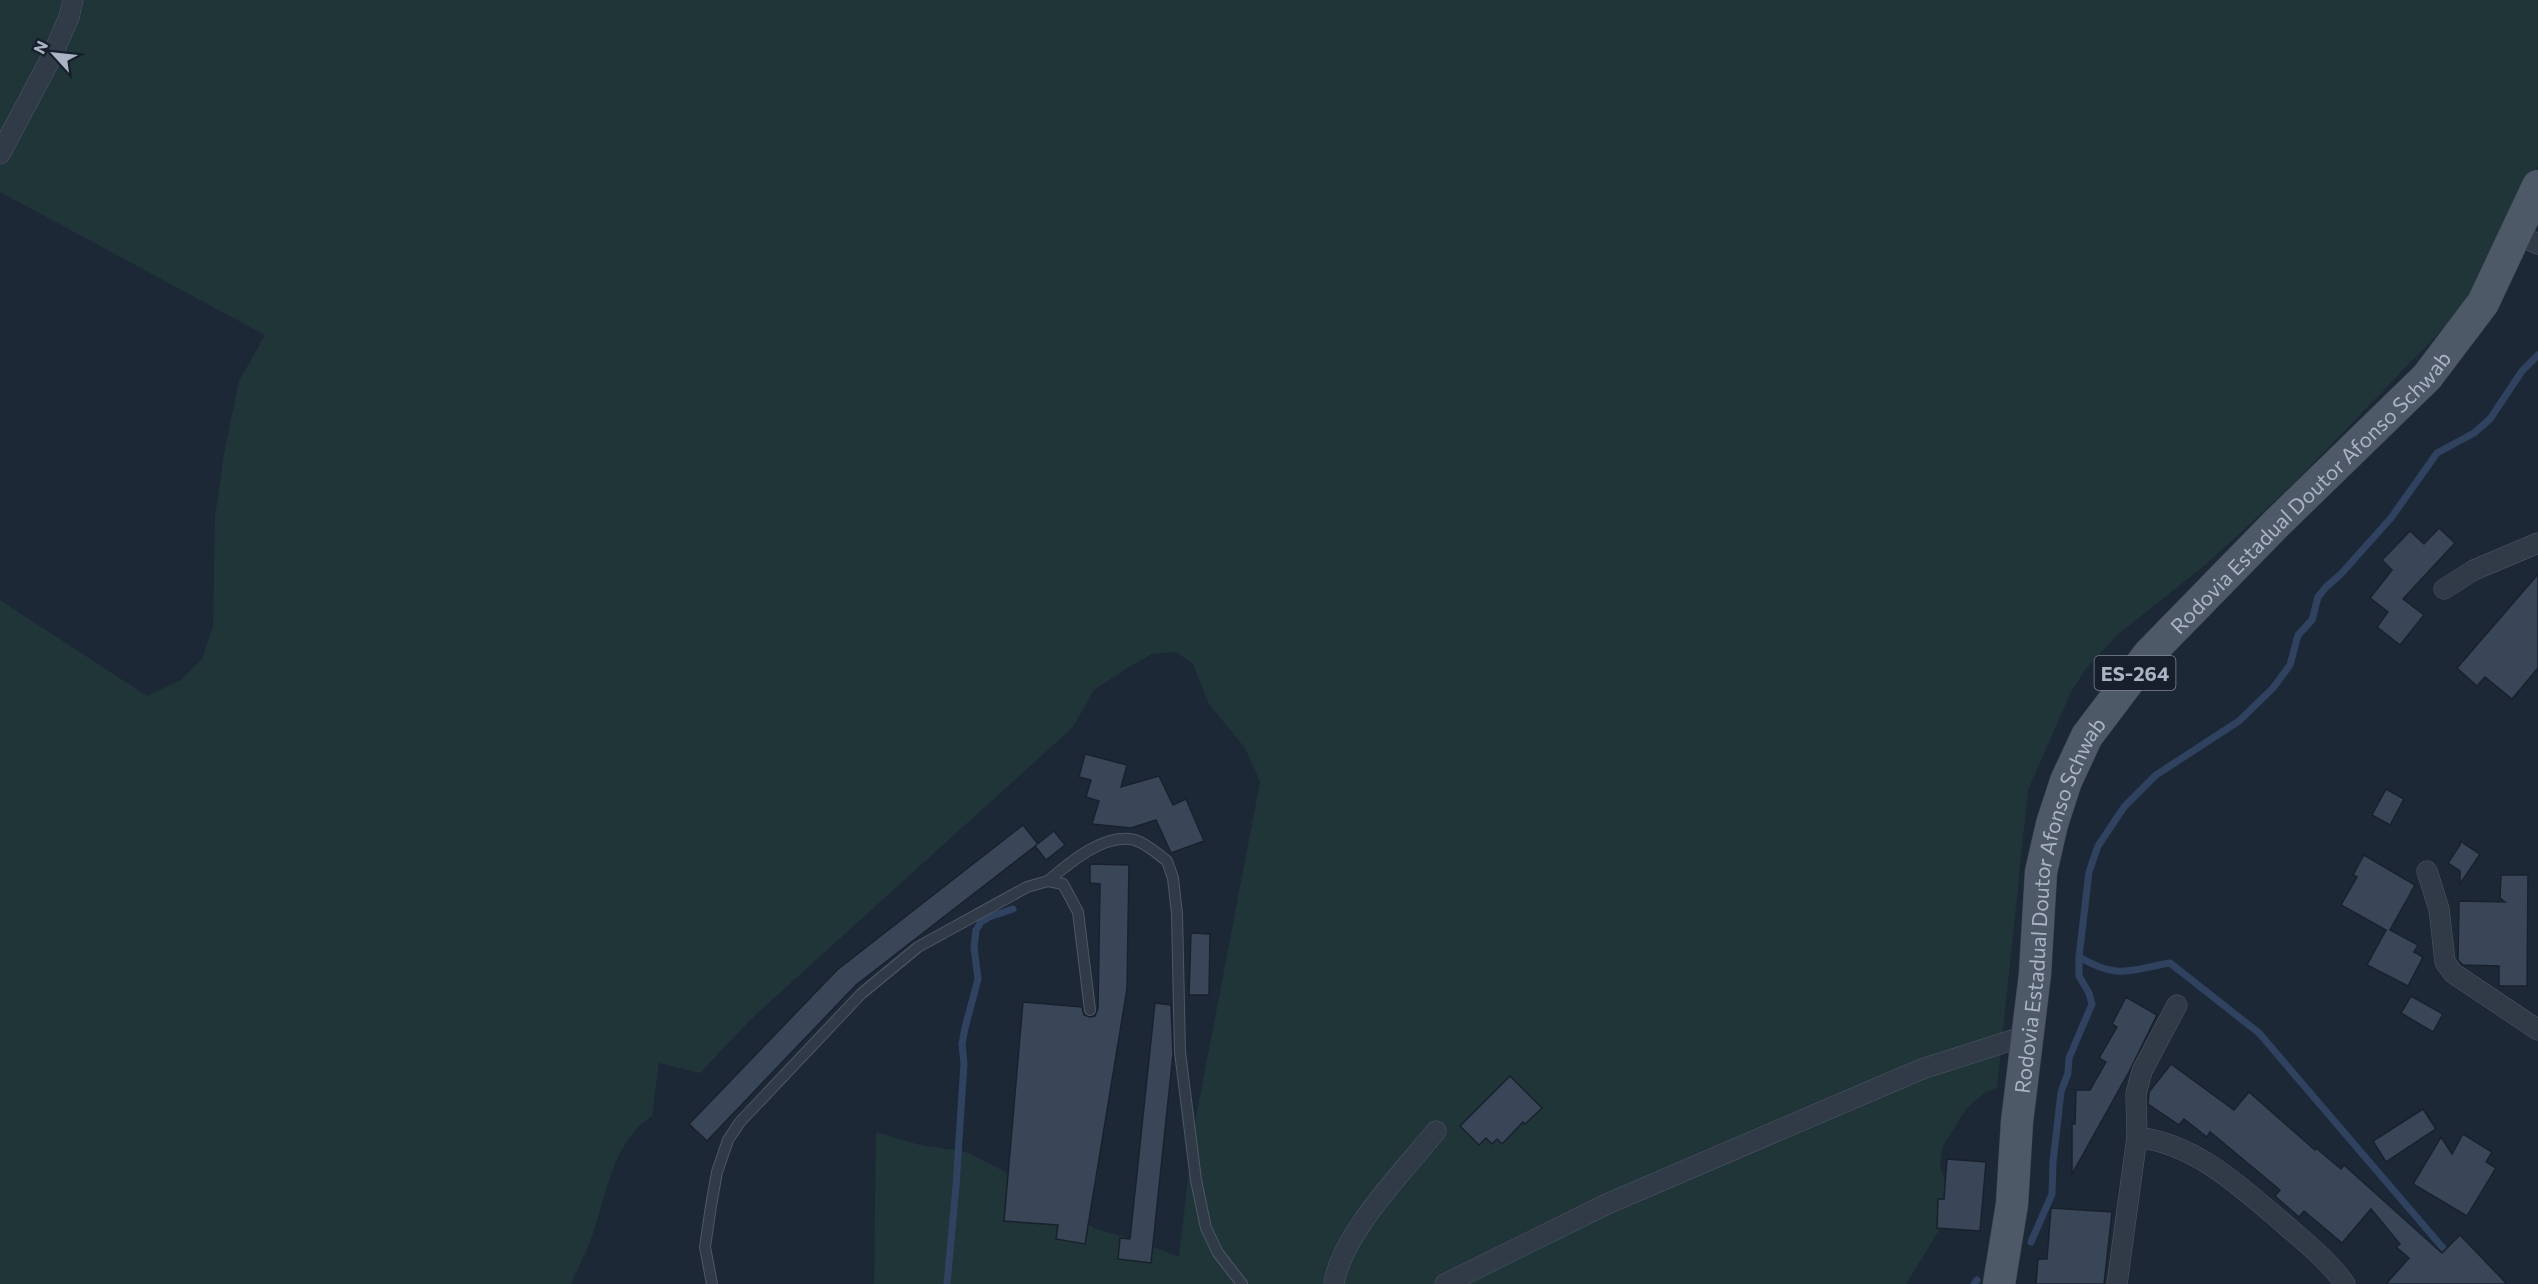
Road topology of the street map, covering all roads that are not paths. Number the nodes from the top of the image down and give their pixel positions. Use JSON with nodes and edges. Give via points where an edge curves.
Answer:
{"nodes":[{"id":1,"x":73,"y":0,"type":"edge"},
{"id":2,"x":0,"y":154,"type":"edge"},
{"id":3,"x":2538,"y":186,"type":"edge"},
{"id":4,"x":2527,"y":239,"type":"edge"},
{"id":5,"x":2538,"y":543,"type":"edge"},
{"id":6,"x":2444,"y":589,"type":"dead end"},
{"id":7,"x":2427,"y":871,"type":"dead end"},
{"id":8,"x":1048,"y":881,"type":"junction"},
{"id":9,"x":2177,"y":1005,"type":"dead end"},
{"id":10,"x":1090,"y":1010,"type":"dead end"},
{"id":11,"x":2538,"y":1030,"type":"edge"},
{"id":12,"x":2028,"y":1035,"type":"junction"},
{"id":13,"x":1436,"y":1131,"type":"dead end"},
{"id":14,"x":2137,"y":1137,"type":"junction"},
{"id":15,"x":711,"y":1284,"type":"edge"},
{"id":16,"x":1242,"y":1284,"type":"edge"},
{"id":17,"x":1334,"y":1284,"type":"edge"},
{"id":18,"x":1445,"y":1284,"type":"edge"},
{"id":19,"x":1999,"y":1284,"type":"edge"},
{"id":20,"x":2117,"y":1284,"type":"edge"},
{"id":21,"x":2345,"y":1284,"type":"edge"}],
"edges":[{"from":1,"to":2,"type":"street","via":[[52,56]]},
{"from":3,"to":4,"type":"main road","name":"Rodovia Estadual Doutor Afonso Schwab","number":"ES-264"},
{"from":4,"to":12,"type":"main road","name":"Rodovia Estadual Doutor Afonso Schwab","number":"ES-264","via":[[2427,377],[2157,646],[2087,736],[2066,781],[2042,872]]},
{"from":5,"to":6,"type":"street","via":[[2474,570]]},
{"from":7,"to":11,"type":"street","via":[[2439,909],[2445,962],[2453,973]]},
{"from":8,"to":10,"type":"lane","via":[[1063,884],[1078,912]]},
{"from":8,"to":15,"type":"lane","via":[[1027,887],[918,947],[861,994],[740,1122],[717,1172],[705,1247]]},
{"from":8,"to":16,"type":"lane","via":[[1077,857],[1118,840],[1135,840],[1167,861],[1177,914],[1180,1052],[1196,1180],[1206,1228],[1218,1253]]},
{"from":9,"to":14,"type":"street","via":[[2142,1071],[2136,1094]]},
{"from":12,"to":18,"type":"street","via":[[1922,1069],[1606,1204]]},
{"from":12,"to":19,"type":"main road","name":"Rodovia Estadual Doutor Afonso Schwab","number":"ES-264","via":[[2012,1204]]},
{"from":13,"to":17,"type":"street","via":[[1353,1233],[1336,1267]]},
{"from":14,"to":20,"type":"street"},
{"from":14,"to":21,"type":"street","via":[[2171,1145],[2217,1169],[2310,1246]]}]}
